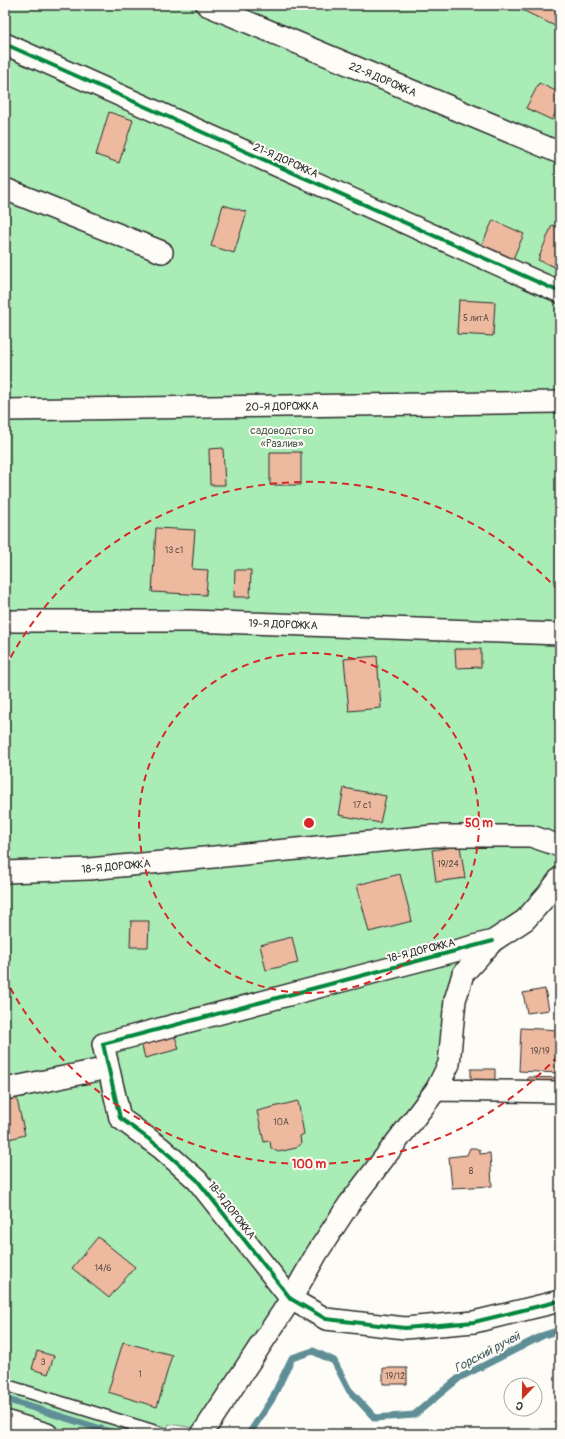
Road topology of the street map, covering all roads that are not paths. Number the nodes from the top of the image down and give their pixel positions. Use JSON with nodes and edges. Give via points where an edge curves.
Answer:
{"nodes":[{"id":1,"x":207,"y":5,"type":"edge"},
{"id":2,"x":5,"y":44,"type":"edge"},
{"id":3,"x":560,"y":153,"type":"edge"},
{"id":4,"x":5,"y":189,"type":"edge"},
{"id":5,"x":162,"y":252,"type":"dead end"},
{"id":6,"x":560,"y":292,"type":"edge"},
{"id":7,"x":560,"y":402,"type":"edge"},
{"id":8,"x":5,"y":410,"type":"edge"},
{"id":9,"x":5,"y":621,"type":"edge"},
{"id":10,"x":560,"y":634,"type":"edge"},
{"id":11,"x":560,"y":846,"type":"edge"},
{"id":12,"x":5,"y":872,"type":"edge"},
{"id":13,"x":560,"y":878,"type":"edge"},
{"id":14,"x":493,"y":941,"type":"junction"},
{"id":15,"x":108,"y":1068,"type":"junction"},
{"id":16,"x":5,"y":1089,"type":"edge"},
{"id":17,"x":436,"y":1090,"type":"junction"},
{"id":18,"x":560,"y":1092,"type":"edge"},
{"id":19,"x":291,"y":1299,"type":"junction"},
{"id":20,"x":560,"y":1301,"type":"edge"},
{"id":21,"x":5,"y":1385,"type":"edge"},
{"id":22,"x":5,"y":1421,"type":"edge"},
{"id":23,"x":47,"y":1434,"type":"edge"},
{"id":24,"x":164,"y":1434,"type":"edge"},
{"id":25,"x":202,"y":1434,"type":"edge"}],
"edges":[{"from":1,"to":3,"type":"street","name":"22-Я ДОРОЖКА"},
{"from":2,"to":6,"type":"street","name":"21-Я ДОРОЖКА"},
{"from":4,"to":5,"type":"street"},
{"from":7,"to":8,"type":"street","name":"20-Я ДОРОЖКА"},
{"from":9,"to":10,"type":"street","name":"19-Я ДОРОЖКА","via":[[190,621]]},
{"from":11,"to":12,"type":"street","name":"18-Я ДОРОЖКА","via":[[531,836],[433,836],[89,869]]},
{"from":13,"to":14,"type":"street","via":[[525,920]]},
{"from":14,"to":15,"type":"street","name":"18-Я ДОРОЖКА","via":[[103,1044]]},
{"from":14,"to":17,"type":"street","via":[[463,974],[455,1000],[449,1064]]},
{"from":15,"to":16,"type":"street"},
{"from":15,"to":19,"type":"street","name":"18-Я ДОРОЖКА","via":[[120,1118],[161,1148],[197,1180]]},
{"from":17,"to":18,"type":"street"},
{"from":17,"to":19,"type":"street","via":[[349,1204]]},
{"from":19,"to":20,"type":"street","name":"18-Я ДОРОЖКА","via":[[326,1319],[405,1328],[474,1322]]},
{"from":19,"to":25,"type":"street"},
{"from":21,"to":24,"type":"lane"},
{"from":22,"to":23,"type":"street"}]}
